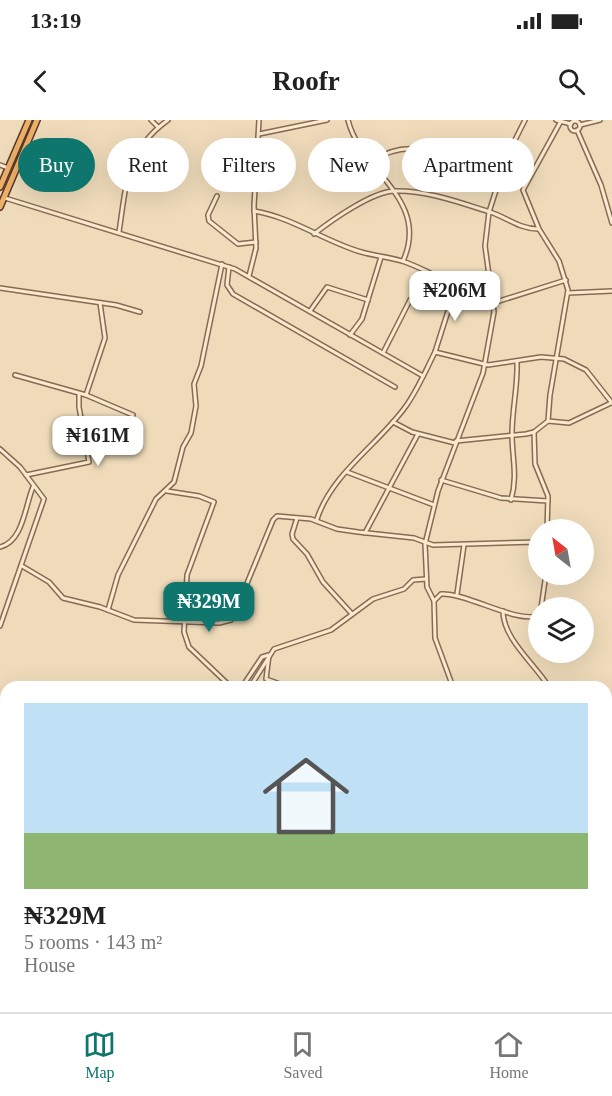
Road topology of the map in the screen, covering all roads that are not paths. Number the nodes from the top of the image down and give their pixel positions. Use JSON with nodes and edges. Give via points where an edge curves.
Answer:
{"nodes":[{"id":1,"x":29,"y":120,"type":"edge"},
{"id":2,"x":37,"y":120,"type":"edge"},
{"id":3,"x":151,"y":120,"type":"edge"},
{"id":4,"x":168,"y":120,"type":"edge"},
{"id":5,"x":259,"y":120,"type":"edge"},
{"id":6,"x":327,"y":120,"type":"edge"},
{"id":7,"x":348,"y":120,"type":"edge"},
{"id":8,"x":525,"y":120,"type":"edge"},
{"id":9,"x":600,"y":120,"type":"edge"},
{"id":10,"x":558,"y":121,"type":"edge"},
{"id":11,"x":580,"y":123,"type":"edge"},
{"id":12,"x":571,"y":124,"type":"junction"},
{"id":13,"x":158,"y":127,"type":"junction"},
{"id":14,"x":577,"y":130,"type":"junction"},
{"id":15,"x":259,"y":134,"type":"junction"},
{"id":16,"x":355,"y":138,"type":"edge"},
{"id":17,"x":515,"y":138,"type":"edge"},
{"id":18,"x":0,"y":165,"type":"edge"},
{"id":19,"x":8,"y":168,"type":"junction"},
{"id":20,"x":390,"y":183,"type":"edge"},
{"id":21,"x":0,"y":187,"type":"edge"},
{"id":22,"x":396,"y":190,"type":"junction"},
{"id":23,"x":495,"y":192,"type":"edge"},
{"id":24,"x":217,"y":196,"type":"dead end"},
{"id":25,"x":4,"y":198,"type":"junction"},
{"id":26,"x":0,"y":207,"type":"edge"},
{"id":27,"x":254,"y":211,"type":"junction"},
{"id":28,"x":489,"y":212,"type":"junction"},
{"id":29,"x":612,"y":223,"type":"edge"},
{"id":30,"x":539,"y":229,"type":"junction"},
{"id":31,"x":119,"y":232,"type":"junction"},
{"id":32,"x":314,"y":234,"type":"junction"},
{"id":33,"x":256,"y":242,"type":"junction"},
{"id":34,"x":381,"y":257,"type":"junction"},
{"id":35,"x":403,"y":261,"type":"junction"},
{"id":36,"x":222,"y":264,"type":"junction"},
{"id":37,"x":228,"y":267,"type":"junction"},
{"id":38,"x":249,"y":277,"type":"junction"},
{"id":39,"x":566,"y":280,"type":"junction"},
{"id":40,"x":456,"y":286,"type":"junction"},
{"id":41,"x":0,"y":288,"type":"edge"},
{"id":42,"x":491,"y":288,"type":"junction"},
{"id":43,"x":612,"y":291,"type":"edge"},
{"id":44,"x":568,"y":293,"type":"junction"},
{"id":45,"x":369,"y":300,"type":"junction"},
{"id":46,"x":410,"y":300,"type":"dead end"},
{"id":47,"x":100,"y":303,"type":"junction"},
{"id":48,"x":493,"y":303,"type":"junction"},
{"id":49,"x":310,"y":311,"type":"junction"},
{"id":50,"x":140,"y":312,"type":"dead end"},
{"id":51,"x":350,"y":335,"type":"junction"},
{"id":52,"x":435,"y":352,"type":"junction"},
{"id":53,"x":383,"y":353,"type":"junction"},
{"id":54,"x":557,"y":358,"type":"junction"},
{"id":55,"x":517,"y":362,"type":"junction"},
{"id":56,"x":483,"y":364,"type":"junction"},
{"id":57,"x":15,"y":375,"type":"dead end"},
{"id":58,"x":423,"y":376,"type":"junction"},
{"id":59,"x":395,"y":387,"type":"dead end"},
{"id":60,"x":80,"y":395,"type":"junction"},
{"id":61,"x":86,"y":396,"type":"junction"},
{"id":62,"x":612,"y":403,"type":"edge"},
{"id":63,"x":133,"y":415,"type":"dead end"},
{"id":64,"x":548,"y":421,"type":"junction"},
{"id":65,"x":393,"y":422,"type":"junction"},
{"id":66,"x":534,"y":432,"type":"junction"},
{"id":67,"x":418,"y":434,"type":"junction"},
{"id":68,"x":512,"y":436,"type":"junction"},
{"id":69,"x":455,"y":442,"type":"junction"},
{"id":70,"x":0,"y":449,"type":"edge"},
{"id":71,"x":347,"y":472,"type":"junction"},
{"id":72,"x":26,"y":475,"type":"junction"},
{"id":73,"x":441,"y":480,"type":"junction"},
{"id":74,"x":33,"y":487,"type":"junction"},
{"id":75,"x":388,"y":489,"type":"junction"},
{"id":76,"x":165,"y":491,"type":"junction"},
{"id":77,"x":511,"y":500,"type":"junction"},
{"id":78,"x":548,"y":501,"type":"junction"},
{"id":79,"x":434,"y":505,"type":"junction"},
{"id":80,"x":297,"y":518,"type":"junction"},
{"id":81,"x":547,"y":519,"type":"edge"},
{"id":82,"x":317,"y":520,"type":"junction"},
{"id":83,"x":365,"y":533,"type":"junction"},
{"id":84,"x":425,"y":541,"type":"junction"},
{"id":85,"x":528,"y":542,"type":"edge"},
{"id":86,"x":464,"y":545,"type":"junction"},
{"id":87,"x":0,"y":547,"type":"edge"},
{"id":88,"x":22,"y":566,"type":"junction"},
{"id":89,"x":426,"y":579,"type":"junction"},
{"id":90,"x":457,"y":594,"type":"junction"},
{"id":91,"x":434,"y":601,"type":"junction"},
{"id":92,"x":108,"y":610,"type":"junction"},
{"id":93,"x":503,"y":611,"type":"junction"},
{"id":94,"x":352,"y":614,"type":"junction"},
{"id":95,"x":528,"y":617,"type":"edge"},
{"id":96,"x":183,"y":622,"type":"junction"},
{"id":97,"x":0,"y":626,"type":"edge"},
{"id":98,"x":269,"y":655,"type":"junction"},
{"id":99,"x":225,"y":681,"type":"edge"},
{"id":100,"x":246,"y":681,"type":"edge"},
{"id":101,"x":254,"y":681,"type":"edge"},
{"id":102,"x":272,"y":681,"type":"edge"},
{"id":103,"x":451,"y":681,"type":"edge"},
{"id":104,"x":544,"y":681,"type":"edge"}],
"edges":[{"from":1,"to":19,"type":"highway"},
{"from":2,"to":25,"type":"highway"},
{"from":3,"to":13,"type":"street"},
{"from":4,"to":13,"type":"street"},
{"from":5,"to":15,"type":"street"},
{"from":6,"to":15,"type":"street"},
{"from":7,"to":16,"type":"street"},
{"from":8,"to":17,"type":"street"},
{"from":9,"to":11,"type":"street"},
{"from":10,"to":12,"type":"street"},
{"from":10,"to":30,"type":"street","via":[[523,190]]},
{"from":11,"to":12,"type":"street"},
{"from":11,"to":14,"type":"street"},
{"from":12,"to":14,"type":"street","via":[[571,129]]},
{"from":13,"to":31,"type":"street","via":[[130,165]]},
{"from":14,"to":29,"type":"street","via":[[601,184]]},
{"from":15,"to":27,"type":"street"},
{"from":18,"to":19,"type":"street"},
{"from":19,"to":21,"type":"highway"},
{"from":20,"to":22,"type":"street"},
{"from":22,"to":28,"type":"street"},
{"from":22,"to":32,"type":"street","via":[[368,200]]},
{"from":22,"to":35,"type":"street","via":[[410,245]]},
{"from":23,"to":28,"type":"street"},
{"from":24,"to":33,"type":"street","via":[[209,220],[238,244]]},
{"from":25,"to":26,"type":"highway"},
{"from":25,"to":31,"type":"street"},
{"from":27,"to":32,"type":"street","via":[[280,216]]},
{"from":27,"to":33,"type":"street"},
{"from":28,"to":30,"type":"street","via":[[522,227]]},
{"from":28,"to":42,"type":"street","via":[[485,246]]},
{"from":30,"to":39,"type":"street"},
{"from":31,"to":36,"type":"street"},
{"from":32,"to":34,"type":"street"},
{"from":33,"to":38,"type":"street"},
{"from":34,"to":35,"type":"street"},
{"from":34,"to":45,"type":"street"},
{"from":35,"to":40,"type":"street"},
{"from":36,"to":37,"type":"street"},
{"from":36,"to":76,"type":"street","via":[[194,384],[196,406],[191,434],[183,447],[176,477]]},
{"from":37,"to":38,"type":"street"},
{"from":37,"to":59,"type":"street","via":[[227,285],[233,294]]},
{"from":38,"to":49,"type":"street"},
{"from":39,"to":44,"type":"street"},
{"from":39,"to":48,"type":"street"},
{"from":40,"to":42,"type":"street"},
{"from":40,"to":52,"type":"street"},
{"from":41,"to":47,"type":"street"},
{"from":42,"to":48,"type":"street"},
{"from":43,"to":44,"type":"street"},
{"from":44,"to":54,"type":"street"},
{"from":45,"to":49,"type":"street","via":[[327,287]]},
{"from":45,"to":51,"type":"street"},
{"from":46,"to":53,"type":"street"},
{"from":47,"to":50,"type":"street"},
{"from":47,"to":61,"type":"street","via":[[105,338]]},
{"from":48,"to":56,"type":"street","via":[[494,322]]},
{"from":49,"to":51,"type":"street"},
{"from":51,"to":53,"type":"street"},
{"from":52,"to":56,"type":"street"},
{"from":52,"to":58,"type":"street"},
{"from":53,"to":58,"type":"street"},
{"from":54,"to":55,"type":"street"},
{"from":54,"to":62,"type":"street","via":[[586,370]]},
{"from":54,"to":64,"type":"street"},
{"from":55,"to":56,"type":"street"},
{"from":55,"to":68,"type":"street"},
{"from":56,"to":69,"type":"street","via":[[474,400]]},
{"from":57,"to":60,"type":"street"},
{"from":58,"to":65,"type":"street"},
{"from":60,"to":61,"type":"street"},
{"from":60,"to":72,"type":"street","via":[[89,462]]},
{"from":61,"to":63,"type":"street"},
{"from":62,"to":64,"type":"street","via":[[569,423]]},
{"from":64,"to":66,"type":"street"},
{"from":65,"to":67,"type":"street"},
{"from":65,"to":71,"type":"street"},
{"from":66,"to":68,"type":"street"},
{"from":66,"to":78,"type":"street","via":[[535,464]]},
{"from":67,"to":69,"type":"street"},
{"from":67,"to":75,"type":"street"},
{"from":68,"to":69,"type":"street"},
{"from":68,"to":77,"type":"street","via":[[517,479]]},
{"from":69,"to":73,"type":"street"},
{"from":70,"to":72,"type":"street"},
{"from":71,"to":75,"type":"street"},
{"from":71,"to":82,"type":"street","via":[[326,499]]},
{"from":72,"to":74,"type":"street"},
{"from":73,"to":77,"type":"street"},
{"from":73,"to":79,"type":"street"},
{"from":74,"to":87,"type":"street","via":[[16,534]]},
{"from":74,"to":88,"type":"street","via":[[44,499],[44,506]]},
{"from":75,"to":79,"type":"street"},
{"from":75,"to":83,"type":"street"},
{"from":76,"to":92,"type":"street","via":[[156,499],[118,575]]},
{"from":76,"to":96,"type":"street","via":[[214,502],[187,575]]},
{"from":77,"to":78,"type":"street"},
{"from":78,"to":81,"type":"street"},
{"from":79,"to":84,"type":"street"},
{"from":80,"to":82,"type":"street"},
{"from":80,"to":94,"type":"street","via":[[293,540]]},
{"from":80,"to":96,"type":"street","via":[[277,516],[273,520],[231,620]]},
{"from":82,"to":83,"type":"street","via":[[337,529]]},
{"from":83,"to":84,"type":"street"},
{"from":84,"to":86,"type":"street","via":[[433,545]]},
{"from":84,"to":89,"type":"street"},
{"from":85,"to":86,"type":"street"},
{"from":86,"to":90,"type":"street"},
{"from":88,"to":92,"type":"street","via":[[50,582],[63,598]]},
{"from":88,"to":97,"type":"street"},
{"from":89,"to":91,"type":"street"},
{"from":89,"to":94,"type":"street","via":[[413,580],[404,589],[373,599]]},
{"from":90,"to":91,"type":"street","via":[[441,594]]},
{"from":90,"to":93,"type":"street"},
{"from":91,"to":103,"type":"street","via":[[435,638]]},
{"from":92,"to":96,"type":"street","via":[[134,620]]},
{"from":93,"to":95,"type":"street"},
{"from":93,"to":104,"type":"street","via":[[514,641]]},
{"from":94,"to":98,"type":"street","via":[[331,630],[281,645]]},
{"from":96,"to":99,"type":"street","via":[[189,648]]},
{"from":98,"to":100,"type":"street","via":[[262,657]]},
{"from":98,"to":101,"type":"street"},
{"from":98,"to":102,"type":"street","via":[[266,679]]}]}
